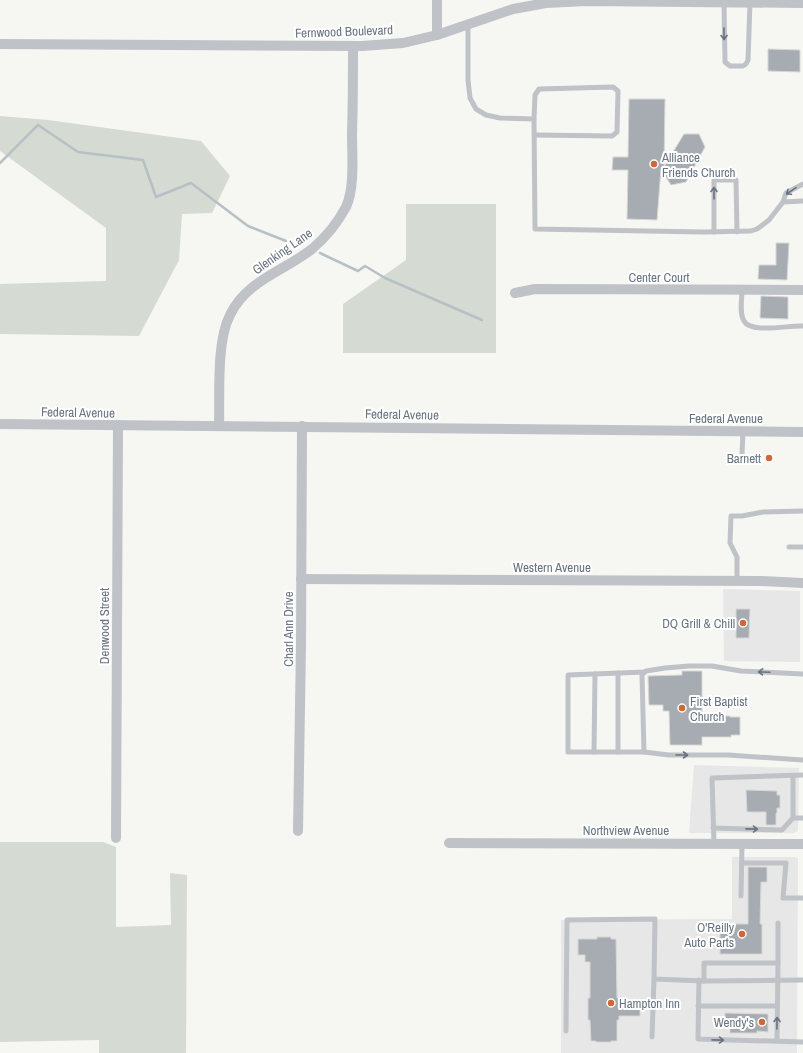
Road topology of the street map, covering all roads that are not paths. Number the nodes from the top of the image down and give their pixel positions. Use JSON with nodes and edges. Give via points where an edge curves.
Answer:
{"nodes":[{"id":1,"x":437,"y":0,"type":"edge"},
{"id":2,"x":719,"y":2,"type":"edge"},
{"id":3,"x":777,"y":2,"type":"edge"},
{"id":4,"x":750,"y":3,"type":"junction"},
{"id":5,"x":803,"y":4,"type":"edge"},
{"id":6,"x":468,"y":24,"type":"junction"},
{"id":7,"x":437,"y":36,"type":"junction"},
{"id":8,"x":0,"y":44,"type":"edge"},
{"id":9,"x":353,"y":46,"type":"junction"},
{"id":10,"x":534,"y":119,"type":"junction"},
{"id":11,"x":535,"y":135,"type":"junction"},
{"id":12,"x":803,"y":184,"type":"edge"},
{"id":13,"x":803,"y":201,"type":"edge"},
{"id":14,"x":783,"y":202,"type":"junction"},
{"id":15,"x":714,"y":232,"type":"junction"},
{"id":16,"x":737,"y":232,"type":"junction"},
{"id":17,"x":742,"y":290,"type":"junction"},
{"id":18,"x":803,"y":290,"type":"edge"},
{"id":19,"x":515,"y":293,"type":"dead end"},
{"id":20,"x":803,"y":326,"type":"edge"},
{"id":21,"x":0,"y":424,"type":"edge"},
{"id":22,"x":118,"y":425,"type":"junction"},
{"id":23,"x":219,"y":426,"type":"junction"},
{"id":24,"x":302,"y":426,"type":"junction"},
{"id":25,"x":743,"y":430,"type":"junction"},
{"id":26,"x":803,"y":432,"type":"edge"},
{"id":27,"x":742,"y":455,"type":"dead end"},
{"id":28,"x":803,"y":511,"type":"edge"},
{"id":29,"x":789,"y":547,"type":"dead end"},
{"id":30,"x":803,"y":547,"type":"edge"},
{"id":31,"x":301,"y":579,"type":"junction"},
{"id":32,"x":737,"y":581,"type":"junction"},
{"id":33,"x":803,"y":582,"type":"edge"},
{"id":34,"x":618,"y":673,"type":"junction"},
{"id":35,"x":594,"y":674,"type":"junction"},
{"id":36,"x":644,"y":674,"type":"junction"},
{"id":37,"x":803,"y":674,"type":"edge"},
{"id":38,"x":594,"y":752,"type":"junction"},
{"id":39,"x":618,"y":752,"type":"junction"},
{"id":40,"x":644,"y":752,"type":"junction"},
{"id":41,"x":803,"y":760,"type":"edge"},
{"id":42,"x":793,"y":776,"type":"junction"},
{"id":43,"x":803,"y":776,"type":"edge"},
{"id":44,"x":792,"y":818,"type":"junction"},
{"id":45,"x":803,"y":818,"type":"edge"},
{"id":46,"x":714,"y":828,"type":"junction"},
{"id":47,"x":298,"y":831,"type":"dead end"},
{"id":48,"x":116,"y":838,"type":"dead end"},
{"id":49,"x":449,"y":843,"type":"dead end"},
{"id":50,"x":714,"y":843,"type":"junction"},
{"id":51,"x":742,"y":844,"type":"junction"},
{"id":52,"x":803,"y":844,"type":"edge"},
{"id":53,"x":742,"y":863,"type":"junction"},
{"id":54,"x":741,"y":896,"type":"dead end"},
{"id":55,"x":803,"y":898,"type":"edge"},
{"id":56,"x":778,"y":923,"type":"dead end"},
{"id":57,"x":778,"y":963,"type":"junction"},
{"id":58,"x":654,"y":979,"type":"junction"},
{"id":59,"x":701,"y":980,"type":"junction"},
{"id":60,"x":777,"y":980,"type":"junction"},
{"id":61,"x":803,"y":980,"type":"edge"},
{"id":62,"x":698,"y":1006,"type":"junction"},
{"id":63,"x":777,"y":1006,"type":"junction"},
{"id":64,"x":566,"y":1031,"type":"dead end"},
{"id":65,"x":652,"y":1037,"type":"dead end"},
{"id":66,"x":777,"y":1040,"type":"junction"},
{"id":67,"x":803,"y":1042,"type":"edge"}],
"edges":[{"from":1,"to":7,"type":"street"},
{"from":2,"to":4,"type":"street","name":"Fernwood Boulevard"},
{"from":2,"to":4,"type":"lane","one_way":true,"via":[[724,62],[734,66],[743,66],[748,60]]},
{"from":2,"to":6,"type":"street","name":"Fernwood Boulevard","via":[[553,3],[513,9]]},
{"from":3,"to":4,"type":"street","name":"Fernwood Boulevard"},
{"from":3,"to":5,"type":"street","name":"Fernwood Boulevard"},
{"from":6,"to":7,"type":"street","name":"Fernwood Boulevard"},
{"from":6,"to":10,"type":"lane","via":[[468,80],[470,98],[476,109],[486,115],[500,118]]},
{"from":7,"to":9,"type":"street","name":"Fernwood Boulevard","via":[[403,43]]},
{"from":8,"to":9,"type":"street","name":"Fernwood Boulevard"},
{"from":9,"to":23,"type":"street","name":"Glenking Lane","via":[[351,186],[346,207],[325,236],[306,253],[249,290],[229,315],[221,354]]},
{"from":10,"to":11,"type":"lane"},
{"from":10,"to":11,"type":"lane","via":[[535,95],[539,89],[613,87],[618,91],[617,132],[612,136]]},
{"from":11,"to":15,"type":"lane","via":[[535,229]]},
{"from":12,"to":14,"type":"lane","one_way":true,"via":[[786,194]]},
{"from":13,"to":14,"type":"lane"},
{"from":14,"to":16,"type":"lane","via":[[769,220],[757,229]]},
{"from":15,"to":16,"type":"lane"},
{"from":15,"to":16,"type":"lane","one_way":true,"via":[[714,180],[736,180]]},
{"from":17,"to":18,"type":"street","name":"Center Court"},
{"from":17,"to":19,"type":"street","name":"Center Court","via":[[535,289]]},
{"from":17,"to":20,"type":"lane","via":[[742,315],[747,325],[754,328]]},
{"from":21,"to":22,"type":"street","name":"Federal Avenue"},
{"from":22,"to":23,"type":"street","name":"Federal Avenue"},
{"from":22,"to":48,"type":"street","name":"Denwood Street"},
{"from":23,"to":24,"type":"street","name":"Federal Avenue"},
{"from":24,"to":25,"type":"street","name":"Federal Avenue"},
{"from":24,"to":31,"type":"street","name":"Charl Ann Drive"},
{"from":25,"to":26,"type":"street","name":"Federal Avenue"},
{"from":25,"to":27,"type":"lane"},
{"from":28,"to":32,"type":"lane","via":[[731,516],[730,543],[737,557]]},
{"from":29,"to":30,"type":"lane"},
{"from":31,"to":32,"type":"street","name":"Western Avenue"},
{"from":31,"to":47,"type":"street","name":"Charl Ann Drive"},
{"from":32,"to":33,"type":"street","name":"Western Avenue"},
{"from":34,"to":35,"type":"lane"},
{"from":34,"to":36,"type":"lane"},
{"from":34,"to":39,"type":"lane"},
{"from":35,"to":38,"type":"lane"},
{"from":35,"to":38,"type":"lane","via":[[568,675],[568,752]]},
{"from":37,"to":36,"type":"lane","one_way":true,"via":[[741,671],[712,666],[665,668],[646,671]]},
{"from":36,"to":40,"type":"lane"},
{"from":38,"to":39,"type":"lane"},
{"from":39,"to":40,"type":"lane"},
{"from":40,"to":41,"type":"lane","one_way":true},
{"from":42,"to":43,"type":"lane"},
{"from":42,"to":44,"type":"lane"},
{"from":42,"to":46,"type":"lane","via":[[712,778]]},
{"from":44,"to":45,"type":"lane"},
{"from":46,"to":44,"type":"lane","one_way":true,"via":[[782,830]]},
{"from":46,"to":50,"type":"lane"},
{"from":49,"to":50,"type":"street","name":"Northview Avenue"},
{"from":50,"to":51,"type":"street","name":"Northview Avenue"},
{"from":51,"to":52,"type":"street","name":"Northview Avenue"},
{"from":51,"to":53,"type":"lane"},
{"from":53,"to":54,"type":"lane"},
{"from":53,"to":55,"type":"lane","via":[[786,863],[783,898]]},
{"from":56,"to":57,"type":"lane"},
{"from":57,"to":59,"type":"lane","via":[[704,963]]},
{"from":57,"to":60,"type":"lane"},
{"from":58,"to":59,"type":"lane"},
{"from":58,"to":64,"type":"lane","via":[[655,919],[567,920]]},
{"from":58,"to":65,"type":"lane"},
{"from":59,"to":60,"type":"lane"},
{"from":59,"to":62,"type":"lane"},
{"from":60,"to":61,"type":"lane"},
{"from":60,"to":63,"type":"lane"},
{"from":62,"to":63,"type":"lane"},
{"from":62,"to":66,"type":"lane","one_way":true,"via":[[698,1039]]},
{"from":66,"to":63,"type":"lane","one_way":true},
{"from":66,"to":67,"type":"lane"}]}
